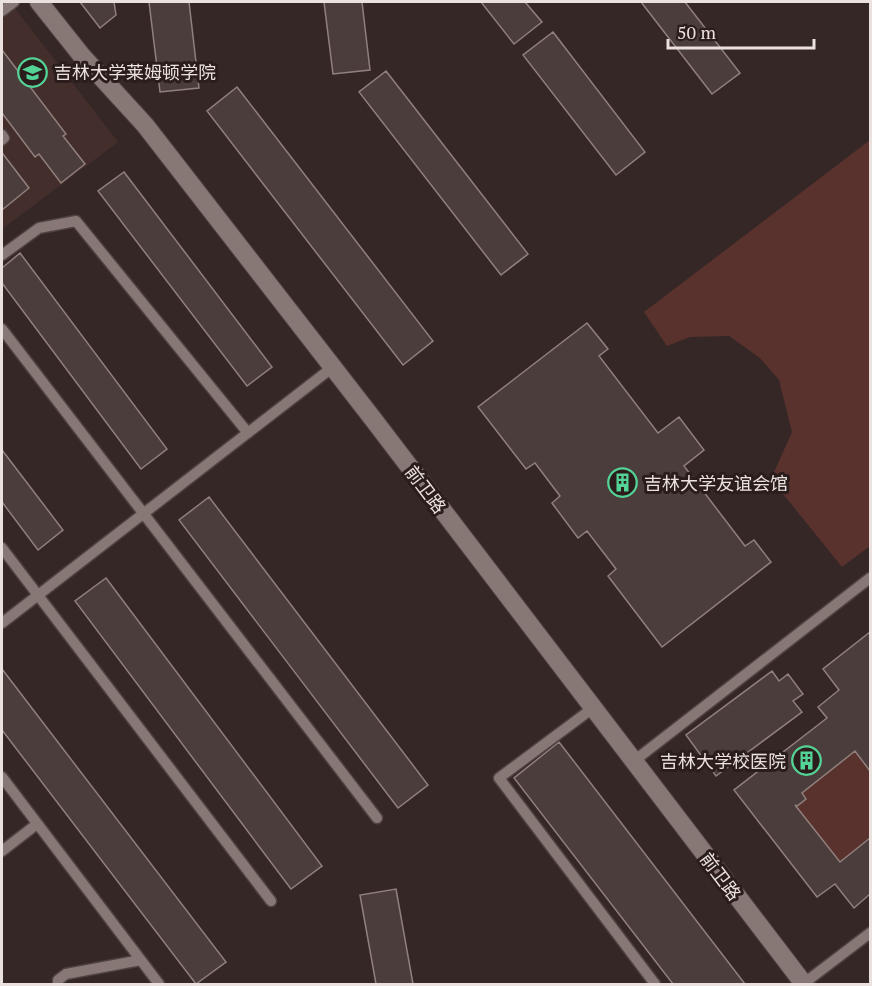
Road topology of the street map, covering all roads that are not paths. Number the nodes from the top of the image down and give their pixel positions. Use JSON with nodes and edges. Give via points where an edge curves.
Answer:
{"nodes":[{"id":1,"x":14,"y":2,"type":"edge"},
{"id":2,"x":39,"y":2,"type":"edge"},
{"id":3,"x":2,"y":11,"type":"edge"},
{"id":4,"x":2,"y":135,"type":"edge"},
{"id":5,"x":2,"y":140,"type":"edge"},
{"id":6,"x":2,"y":255,"type":"edge"},
{"id":7,"x":2,"y":329,"type":"edge"},
{"id":8,"x":333,"y":367,"type":"junction"},
{"id":9,"x":248,"y":433,"type":"junction"},
{"id":10,"x":144,"y":514,"type":"junction"},
{"id":11,"x":2,"y":548,"type":"edge"},
{"id":12,"x":870,"y":578,"type":"edge"},
{"id":13,"x":38,"y":596,"type":"junction"},
{"id":14,"x":2,"y":624,"type":"edge"},
{"id":15,"x":593,"y":708,"type":"junction"},
{"id":16,"x":634,"y":761,"type":"junction"},
{"id":17,"x":2,"y":777,"type":"edge"},
{"id":18,"x":377,"y":818,"type":"dead end"},
{"id":19,"x":37,"y":824,"type":"junction"},
{"id":20,"x":2,"y":851,"type":"edge"},
{"id":21,"x":271,"y":901,"type":"dead end"},
{"id":22,"x":870,"y":933,"type":"edge"},
{"id":23,"x":141,"y":960,"type":"junction"},
{"id":24,"x":58,"y":984,"type":"edge"},
{"id":25,"x":159,"y":984,"type":"edge"},
{"id":26,"x":655,"y":984,"type":"edge"},
{"id":27,"x":803,"y":984,"type":"edge"}],
"edges":[{"from":1,"to":3,"type":"lane"},
{"from":2,"to":8,"type":"street","name":"前卫路","via":[[145,125]]},
{"from":4,"to":5,"type":"lane"},
{"from":6,"to":9,"type":"lane","via":[[39,228],[76,221]]},
{"from":7,"to":10,"type":"lane"},
{"from":8,"to":9,"type":"lane"},
{"from":8,"to":15,"type":"street","name":"前卫路"},
{"from":9,"to":10,"type":"lane"},
{"from":10,"to":13,"type":"lane"},
{"from":10,"to":18,"type":"lane"},
{"from":11,"to":13,"type":"lane"},
{"from":12,"to":16,"type":"lane"},
{"from":13,"to":14,"type":"lane"},
{"from":13,"to":21,"type":"lane"},
{"from":15,"to":16,"type":"street","name":"前卫路"},
{"from":15,"to":26,"type":"lane","via":[[498,778]]},
{"from":16,"to":27,"type":"street","name":"前卫路"},
{"from":17,"to":19,"type":"lane"},
{"from":19,"to":20,"type":"lane"},
{"from":19,"to":23,"type":"lane"},
{"from":22,"to":27,"type":"lane"},
{"from":23,"to":24,"type":"lane","via":[[66,974]]},
{"from":23,"to":25,"type":"lane"}]}
